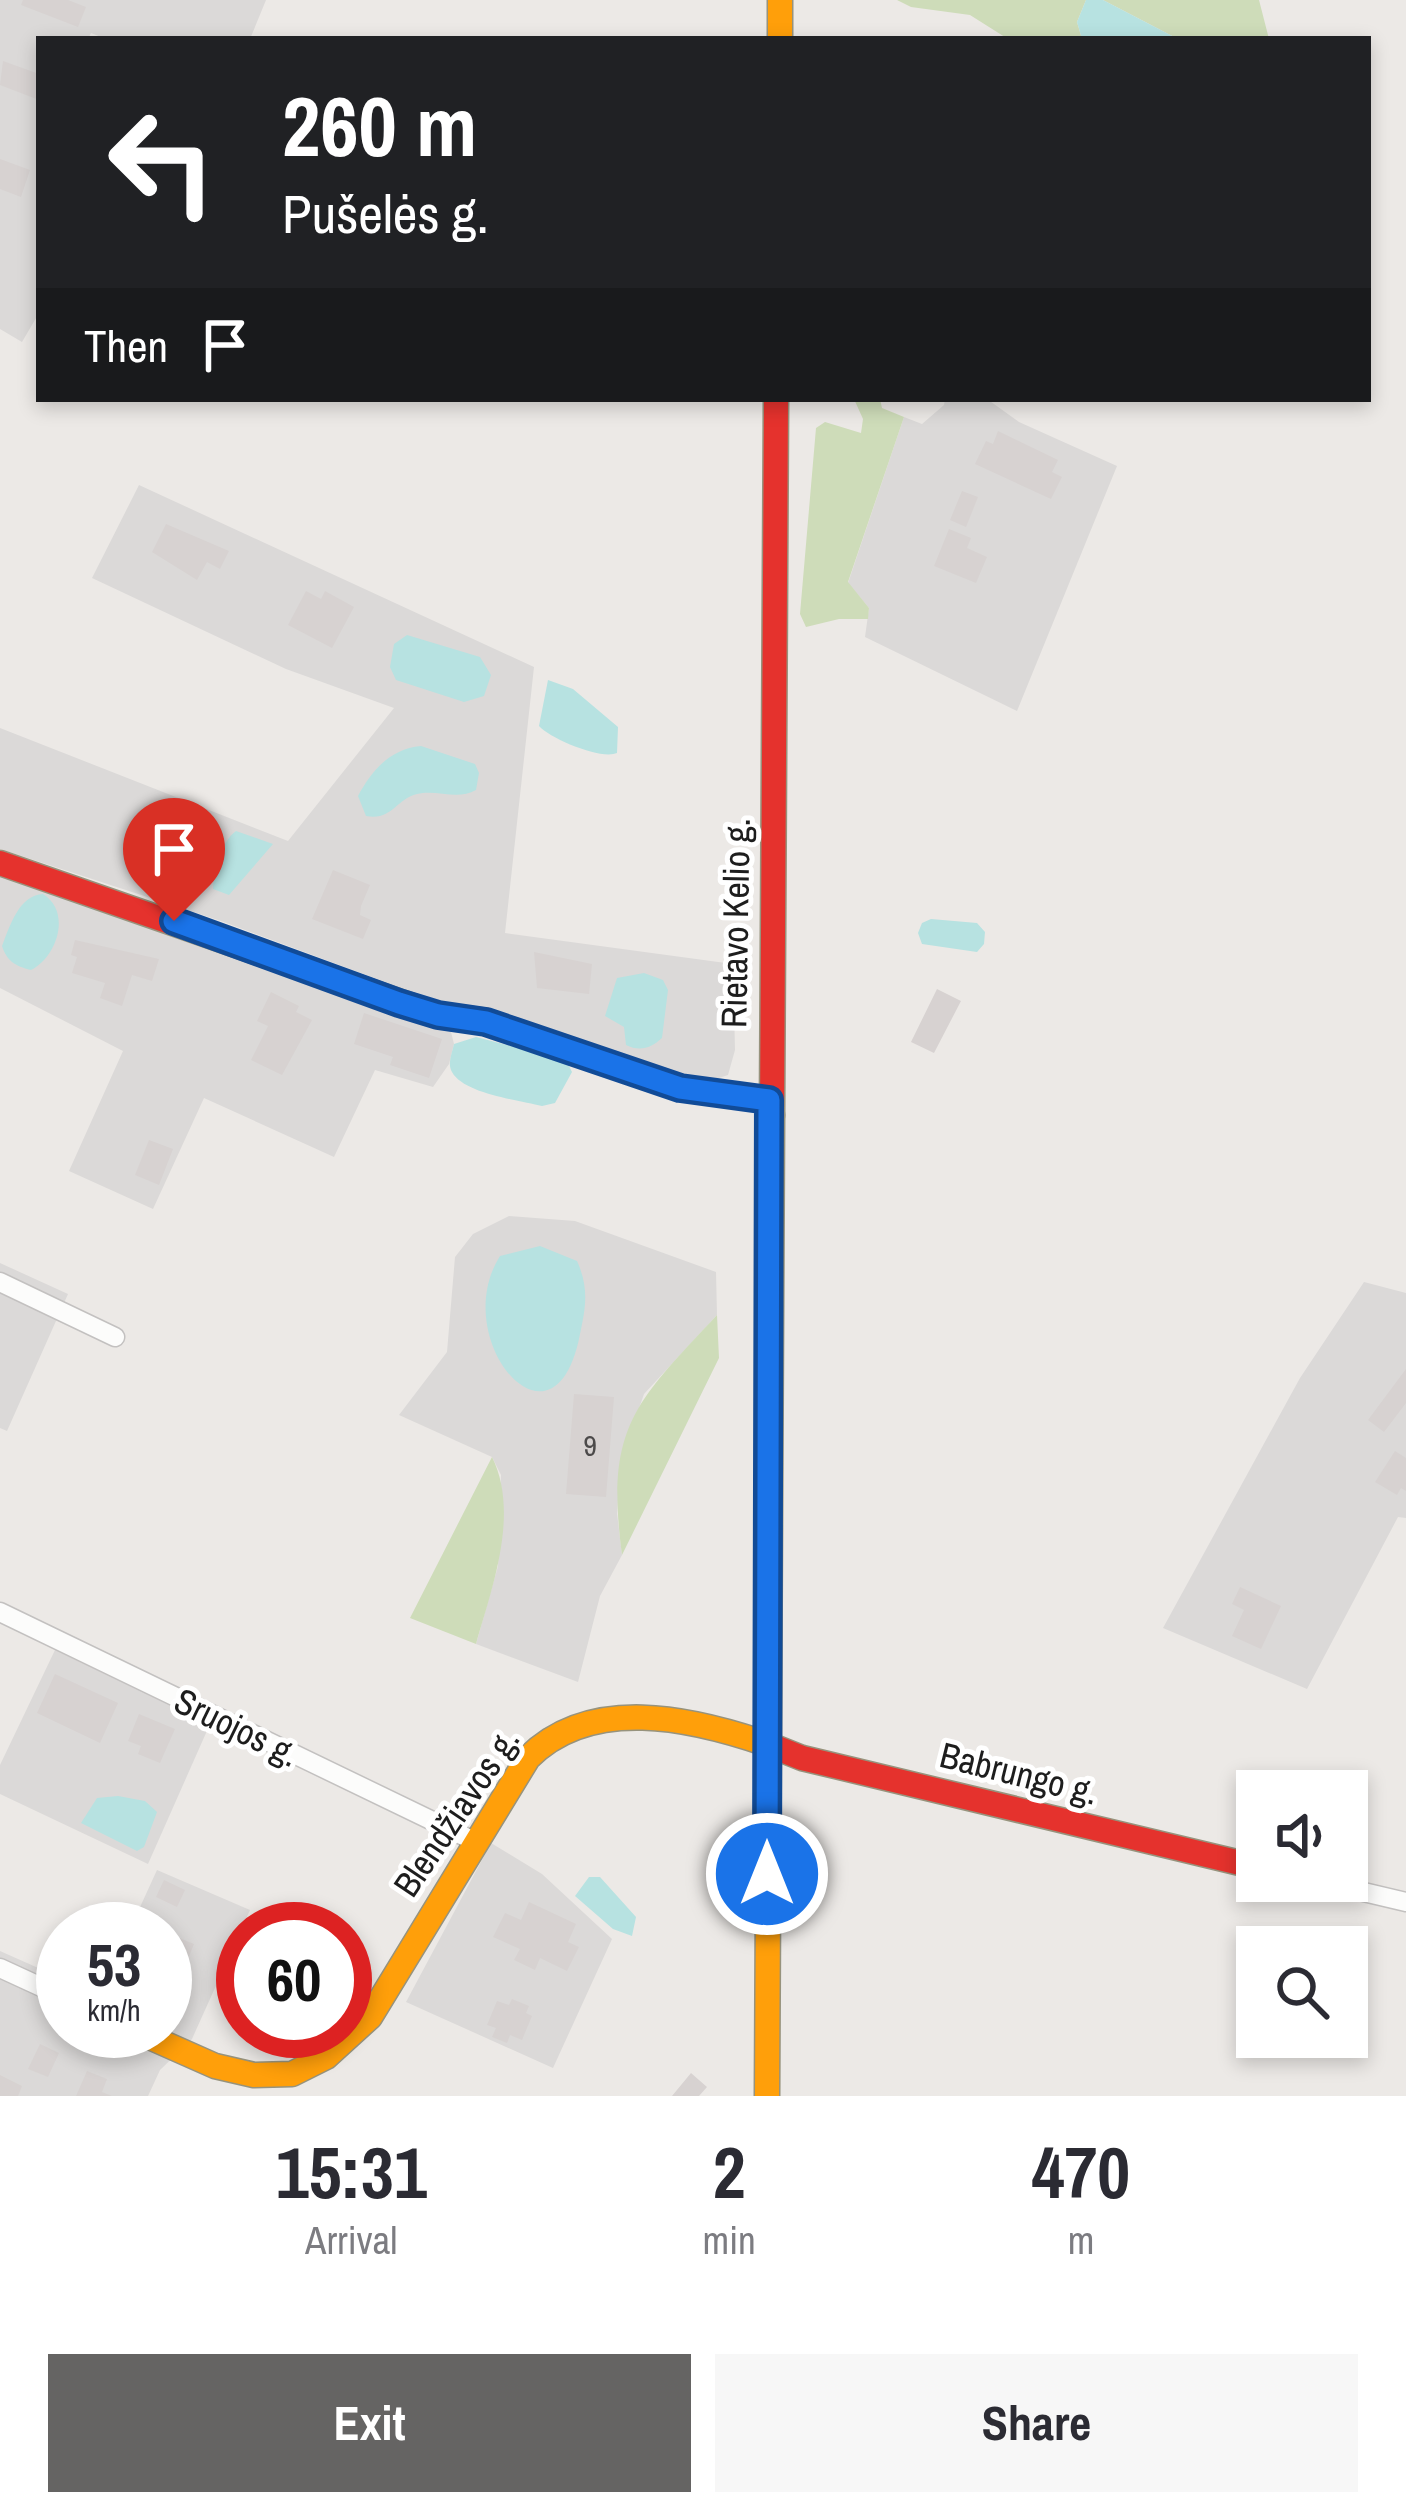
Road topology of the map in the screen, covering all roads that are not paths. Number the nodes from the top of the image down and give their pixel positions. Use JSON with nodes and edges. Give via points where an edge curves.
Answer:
{"nodes":[{"id":1,"x":780,"y":0,"type":"edge"},
{"id":2,"x":780,"y":36,"type":"edge"},
{"id":3,"x":776,"y":402,"type":"edge"},
{"id":4,"x":0,"y":863,"type":"edge"},
{"id":5,"x":769,"y":1100,"type":"junction"},
{"id":6,"x":0,"y":1282,"type":"edge"},
{"id":7,"x":115,"y":1337,"type":"dead end"},
{"id":8,"x":0,"y":1612,"type":"edge"},
{"id":9,"x":768,"y":1742,"type":"junction"},
{"id":10,"x":474,"y":1841,"type":"junction"},
{"id":11,"x":1236,"y":1862,"type":"edge"},
{"id":12,"x":1368,"y":1893,"type":"edge"},
{"id":13,"x":1406,"y":1902,"type":"edge"},
{"id":14,"x":0,"y":1968,"type":"edge"},
{"id":15,"x":36,"y":1985,"type":"edge"},
{"id":16,"x":192,"y":2056,"type":"edge"},
{"id":17,"x":766,"y":2096,"type":"edge"}],
"edges":[{"from":1,"to":2,"type":"street"},
{"from":3,"to":5,"type":"street","name":"Rietavo Kelio g."},
{"from":4,"to":5,"type":"street","via":[[438,1015],[486,1022],[680,1088]]},
{"from":5,"to":9,"type":"street","name":"Rietavo Kelio g."},
{"from":6,"to":7,"type":"street"},
{"from":8,"to":10,"type":"street","name":"Sruojos g."},
{"from":9,"to":10,"type":"street","name":"Blendžiavos g.","via":[[643,1722],[571,1726],[528,1758]]},
{"from":9,"to":11,"type":"street","name":"Babrungo g.","via":[[802,1758]]},
{"from":9,"to":17,"type":"street","name":"Rietavo Kelio g."},
{"from":10,"to":16,"type":"street","name":"Blendžiavos g.","via":[[370,2017],[326,2057],[292,2074],[254,2075]]},
{"from":12,"to":13,"type":"street"},
{"from":14,"to":15,"type":"street"}]}
